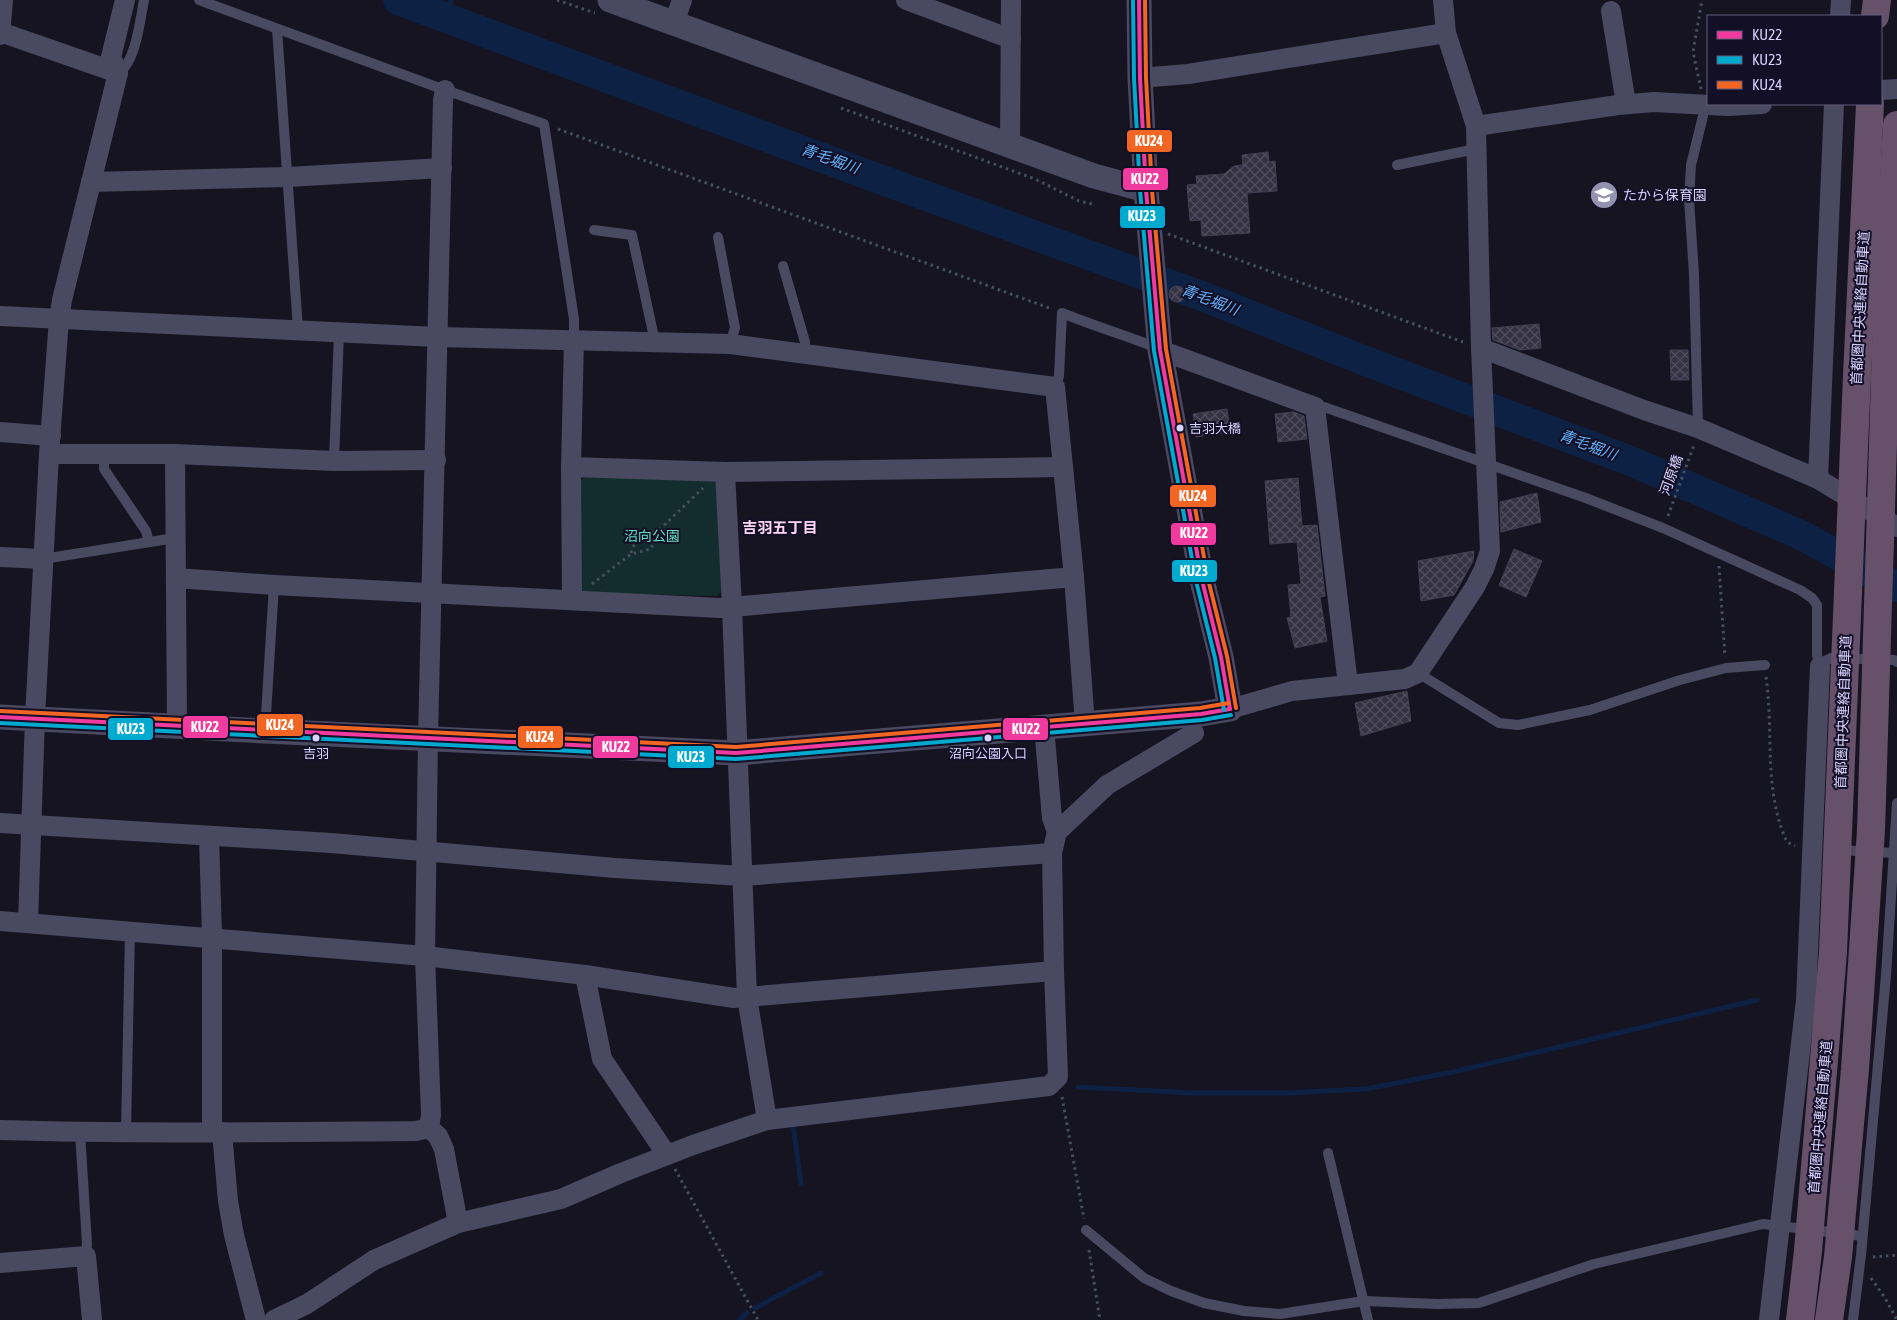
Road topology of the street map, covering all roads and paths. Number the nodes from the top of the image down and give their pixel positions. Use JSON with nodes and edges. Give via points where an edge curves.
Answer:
{"nodes":[{"id":1,"x":3,"y":0,"type":"edge"},
{"id":2,"x":125,"y":0,"type":"edge"},
{"id":3,"x":144,"y":0,"type":"edge"},
{"id":4,"x":199,"y":0,"type":"edge"},
{"id":5,"x":610,"y":0,"type":"edge"},
{"id":6,"x":906,"y":0,"type":"edge"},
{"id":7,"x":1012,"y":0,"type":"edge"},
{"id":8,"x":1139,"y":0,"type":"edge"},
{"id":9,"x":1443,"y":0,"type":"edge"},
{"id":10,"x":1702,"y":0,"type":"edge"},
{"id":11,"x":1841,"y":0,"type":"edge"},
{"id":12,"x":1877,"y":0,"type":"edge"},
{"id":13,"x":1612,"y":11,"type":"dead end"},
{"id":14,"x":678,"y":12,"type":"edge"},
{"id":15,"x":1840,"y":15,"type":"edge"},
{"id":16,"x":1876,"y":15,"type":"edge"},
{"id":17,"x":278,"y":29,"type":"junction"},
{"id":18,"x":1446,"y":32,"type":"junction"},
{"id":19,"x":0,"y":33,"type":"edge"},
{"id":20,"x":1011,"y":39,"type":"junction"},
{"id":21,"x":118,"y":72,"type":"junction"},
{"id":22,"x":1140,"y":78,"type":"junction"},
{"id":23,"x":1897,"y":89,"type":"edge"},
{"id":24,"x":445,"y":90,"type":"junction"},
{"id":25,"x":1882,"y":90,"type":"edge"},
{"id":26,"x":1626,"y":104,"type":"junction"},
{"id":27,"x":1704,"y":104,"type":"junction"},
{"id":28,"x":1707,"y":104,"type":"edge"},
{"id":29,"x":1716,"y":105,"type":"edge"},
{"id":30,"x":1745,"y":105,"type":"edge"},
{"id":31,"x":1834,"y":105,"type":"edge"},
{"id":32,"x":1870,"y":105,"type":"edge"},
{"id":33,"x":544,"y":124,"type":"junction"},
{"id":34,"x":1897,"y":125,"type":"edge"},
{"id":35,"x":1476,"y":126,"type":"junction"},
{"id":36,"x":1010,"y":144,"type":"junction"},
{"id":37,"x":1476,"y":149,"type":"junction"},
{"id":38,"x":1397,"y":165,"type":"dead end"},
{"id":39,"x":442,"y":168,"type":"junction"},
{"id":40,"x":288,"y":177,"type":"junction"},
{"id":41,"x":91,"y":182,"type":"junction"},
{"id":42,"x":1146,"y":190,"type":"junction"},
{"id":43,"x":594,"y":230,"type":"dead end"},
{"id":44,"x":1158,"y":234,"type":"junction"},
{"id":45,"x":718,"y":237,"type":"dead end"},
{"id":46,"x":783,"y":266,"type":"dead end"},
{"id":47,"x":1062,"y":313,"type":"junction"},
{"id":48,"x":0,"y":316,"type":"edge"},
{"id":49,"x":59,"y":319,"type":"junction"},
{"id":50,"x":298,"y":329,"type":"junction"},
{"id":51,"x":340,"y":333,"type":"junction"},
{"id":52,"x":437,"y":337,"type":"junction"},
{"id":53,"x":574,"y":340,"type":"junction"},
{"id":54,"x":655,"y":342,"type":"junction"},
{"id":55,"x":1159,"y":343,"type":"junction"},
{"id":56,"x":730,"y":344,"type":"junction"},
{"id":57,"x":1477,"y":349,"type":"junction"},
{"id":58,"x":803,"y":354,"type":"junction"},
{"id":59,"x":1055,"y":387,"type":"junction"},
{"id":60,"x":1316,"y":407,"type":"junction"},
{"id":61,"x":0,"y":432,"type":"edge"},
{"id":62,"x":1696,"y":436,"type":"junction"},
{"id":63,"x":50,"y":445,"type":"junction"},
{"id":64,"x":104,"y":454,"type":"junction"},
{"id":65,"x":175,"y":454,"type":"junction"},
{"id":66,"x":436,"y":460,"type":"junction"},
{"id":67,"x":1484,"y":460,"type":"junction"},
{"id":68,"x":334,"y":461,"type":"junction"},
{"id":69,"x":1062,"y":467,"type":"junction"},
{"id":70,"x":571,"y":468,"type":"junction"},
{"id":71,"x":724,"y":472,"type":"junction"},
{"id":72,"x":1818,"y":479,"type":"junction"},
{"id":73,"x":1665,"y":523,"type":"dead end"},
{"id":74,"x":1897,"y":527,"type":"edge"},
{"id":75,"x":658,"y":531,"type":"junction"},
{"id":76,"x":175,"y":538,"type":"junction"},
{"id":77,"x":149,"y":542,"type":"junction"},
{"id":78,"x":1718,"y":552,"type":"junction"},
{"id":79,"x":631,"y":554,"type":"junction"},
{"id":80,"x":0,"y":557,"type":"edge"},
{"id":81,"x":43,"y":559,"type":"junction"},
{"id":82,"x":176,"y":578,"type":"junction"},
{"id":83,"x":1074,"y":578,"type":"junction"},
{"id":84,"x":274,"y":585,"type":"junction"},
{"id":85,"x":433,"y":592,"type":"junction"},
{"id":86,"x":572,"y":599,"type":"junction"},
{"id":87,"x":732,"y":606,"type":"junction"},
{"id":88,"x":1897,"y":662,"type":"edge"},
{"id":89,"x":1765,"y":665,"type":"dead end"},
{"id":90,"x":1820,"y":666,"type":"junction"},
{"id":91,"x":1726,"y":668,"type":"junction"},
{"id":92,"x":1418,"y":673,"type":"junction"},
{"id":93,"x":1348,"y":684,"type":"junction"},
{"id":94,"x":1767,"y":684,"type":"dead end"},
{"id":95,"x":1230,"y":708,"type":"junction"},
{"id":96,"x":0,"y":717,"type":"edge"},
{"id":97,"x":35,"y":718,"type":"junction"},
{"id":98,"x":1085,"y":724,"type":"junction"},
{"id":99,"x":177,"y":726,"type":"junction"},
{"id":100,"x":1044,"y":727,"type":"junction"},
{"id":101,"x":264,"y":731,"type":"junction"},
{"id":102,"x":1194,"y":733,"type":"dead end"},
{"id":103,"x":428,"y":738,"type":"junction"},
{"id":104,"x":736,"y":752,"type":"junction"},
{"id":105,"x":1897,"y":803,"type":"edge"},
{"id":106,"x":0,"y":823,"type":"edge"},
{"id":107,"x":32,"y":824,"type":"junction"},
{"id":108,"x":1057,"y":832,"type":"junction"},
{"id":109,"x":209,"y":836,"type":"junction"},
{"id":110,"x":1822,"y":849,"type":"junction"},
{"id":111,"x":428,"y":851,"type":"junction"},
{"id":112,"x":1052,"y":853,"type":"junction"},
{"id":113,"x":1894,"y":853,"type":"junction"},
{"id":114,"x":742,"y":876,"type":"junction"},
{"id":115,"x":0,"y":921,"type":"edge"},
{"id":116,"x":28,"y":922,"type":"junction"},
{"id":117,"x":130,"y":930,"type":"junction"},
{"id":118,"x":212,"y":937,"type":"junction"},
{"id":119,"x":425,"y":956,"type":"junction"},
{"id":120,"x":1054,"y":971,"type":"junction"},
{"id":121,"x":585,"y":975,"type":"junction"},
{"id":122,"x":747,"y":997,"type":"junction"},
{"id":123,"x":1058,"y":1077,"type":"junction"},
{"id":124,"x":767,"y":1120,"type":"junction"},
{"id":125,"x":429,"y":1128,"type":"junction"},
{"id":126,"x":0,"y":1130,"type":"edge"},
{"id":127,"x":80,"y":1132,"type":"junction"},
{"id":128,"x":126,"y":1132,"type":"junction"},
{"id":129,"x":217,"y":1132,"type":"junction"},
{"id":130,"x":1328,"y":1154,"type":"dead end"},
{"id":131,"x":667,"y":1155,"type":"junction"},
{"id":132,"x":458,"y":1223,"type":"junction"},
{"id":133,"x":1781,"y":1226,"type":"junction"},
{"id":134,"x":1086,"y":1230,"type":"junction"},
{"id":135,"x":1862,"y":1236,"type":"junction"},
{"id":136,"x":1897,"y":1254,"type":"edge"},
{"id":137,"x":86,"y":1256,"type":"junction"},
{"id":138,"x":1861,"y":1259,"type":"junction"},
{"id":139,"x":0,"y":1263,"type":"edge"},
{"id":140,"x":1364,"y":1301,"type":"junction"},
{"id":141,"x":92,"y":1320,"type":"edge"},
{"id":142,"x":256,"y":1320,"type":"edge"},
{"id":143,"x":274,"y":1320,"type":"edge"},
{"id":144,"x":758,"y":1320,"type":"edge"},
{"id":145,"x":1100,"y":1320,"type":"edge"},
{"id":146,"x":1368,"y":1320,"type":"edge"},
{"id":147,"x":1769,"y":1320,"type":"edge"},
{"id":148,"x":1800,"y":1320,"type":"edge"},
{"id":149,"x":1829,"y":1320,"type":"edge"},
{"id":150,"x":1853,"y":1320,"type":"edge"},
{"id":151,"x":1896,"y":1320,"type":"edge"}],
"edges":[{"from":1,"to":19,"type":"street"},
{"from":2,"to":21,"type":"street","via":[[111,57]]},
{"from":3,"to":21,"type":"lane","via":[[133,52],[124,70]]},
{"from":4,"to":17,"type":"lane"},
{"from":5,"to":14,"type":"street"},
{"from":6,"to":20,"type":"street"},
{"from":7,"to":20,"type":"street"},
{"from":8,"to":22,"type":"street"},
{"from":9,"to":18,"type":"street"},
{"from":10,"to":27,"type":"path","via":[[1693,52]]},
{"from":11,"to":15,"type":"street"},
{"from":12,"to":16,"type":"highway"},
{"from":13,"to":26,"type":"street"},
{"from":14,"to":36,"type":"street"},
{"from":17,"to":24,"type":"lane"},
{"from":17,"to":40,"type":"lane"},
{"from":18,"to":22,"type":"street","via":[[1188,74]]},
{"from":18,"to":35,"type":"street"},
{"from":19,"to":21,"type":"street"},
{"from":20,"to":36,"type":"street"},
{"from":21,"to":41,"type":"street"},
{"from":22,"to":42,"type":"street"},
{"from":23,"to":25,"type":"street"},
{"from":24,"to":33,"type":"lane"},
{"from":24,"to":39,"type":"street"},
{"from":26,"to":27,"type":"street"},
{"from":26,"to":35,"type":"street"},
{"from":27,"to":28,"type":"street"},
{"from":27,"to":62,"type":"lane","via":[[1691,165],[1689,199]]},
{"from":29,"to":30,"type":"street"},
{"from":31,"to":72,"type":"street"},
{"from":32,"to":148,"type":"highway","name":"首都圏中央連絡自動車道","bridge":true,"via":[[1833,952]]},
{"from":33,"to":47,"type":"path"},
{"from":33,"to":53,"type":"lane","via":[[574,319]]},
{"from":34,"to":149,"type":"highway","name":"首都圏中央連絡自動車道","bridge":true,"via":[[1887,292],[1871,830],[1855,1068]]},
{"from":35,"to":37,"type":"street"},
{"from":36,"to":42,"type":"street","via":[[1094,176]]},
{"from":37,"to":38,"type":"lane"},
{"from":37,"to":57,"type":"street"},
{"from":39,"to":40,"type":"street"},
{"from":39,"to":52,"type":"street"},
{"from":40,"to":41,"type":"street"},
{"from":40,"to":50,"type":"lane"},
{"from":41,"to":49,"type":"street"},
{"from":42,"to":44,"type":"street"},
{"from":43,"to":54,"type":"lane","via":[[632,235]]},
{"from":44,"to":55,"type":"street"},
{"from":44,"to":57,"type":"path"},
{"from":45,"to":56,"type":"lane","via":[[735,328]]},
{"from":46,"to":58,"type":"lane","via":[[805,342]]},
{"from":47,"to":55,"type":"lane","via":[[1121,336]]},
{"from":47,"to":59,"type":"lane","via":[[1059,376]]},
{"from":48,"to":49,"type":"street"},
{"from":49,"to":50,"type":"street"},
{"from":49,"to":63,"type":"street"},
{"from":50,"to":51,"type":"street"},
{"from":51,"to":52,"type":"street"},
{"from":51,"to":68,"type":"lane"},
{"from":52,"to":53,"type":"street"},
{"from":52,"to":66,"type":"street"},
{"from":53,"to":54,"type":"street"},
{"from":53,"to":70,"type":"street"},
{"from":54,"to":56,"type":"street"},
{"from":55,"to":60,"type":"street"},
{"from":55,"to":95,"type":"street","via":[[1202,580]]},
{"from":56,"to":58,"type":"street"},
{"from":57,"to":62,"type":"street","via":[[1644,410]]},
{"from":57,"to":67,"type":"street"},
{"from":58,"to":59,"type":"street"},
{"from":59,"to":69,"type":"street"},
{"from":60,"to":67,"type":"lane","via":[[1324,407],[1459,455]]},
{"from":60,"to":93,"type":"street"},
{"from":61,"to":63,"type":"street"},
{"from":62,"to":72,"type":"street"},
{"from":62,"to":73,"type":"path","name":"河原橋"},
{"from":63,"to":64,"type":"street"},
{"from":63,"to":81,"type":"street"},
{"from":64,"to":65,"type":"street"},
{"from":64,"to":77,"type":"lane","via":[[104,469],[146,531]]},
{"from":65,"to":68,"type":"street"},
{"from":65,"to":76,"type":"street"},
{"from":66,"to":68,"type":"street"},
{"from":66,"to":85,"type":"street"},
{"from":67,"to":78,"type":"lane"},
{"from":67,"to":92,"type":"street","via":[[1490,540],[1487,560],[1475,587]]},
{"from":69,"to":71,"type":"street"},
{"from":69,"to":83,"type":"street"},
{"from":70,"to":71,"type":"street"},
{"from":70,"to":86,"type":"street"},
{"from":71,"to":75,"type":"path"},
{"from":71,"to":87,"type":"street"},
{"from":72,"to":74,"type":"street"},
{"from":75,"to":79,"type":"path","via":[[651,549]]},
{"from":75,"to":79,"type":"path","via":[[638,534]]},
{"from":76,"to":77,"type":"lane"},
{"from":76,"to":82,"type":"street"},
{"from":77,"to":81,"type":"lane"},
{"from":78,"to":90,"type":"lane","via":[[1812,598],[1816,605]]},
{"from":78,"to":91,"type":"path"},
{"from":79,"to":86,"type":"path"},
{"from":80,"to":81,"type":"street"},
{"from":81,"to":97,"type":"street"},
{"from":82,"to":84,"type":"street"},
{"from":82,"to":99,"type":"street"},
{"from":83,"to":87,"type":"street"},
{"from":83,"to":98,"type":"street"},
{"from":84,"to":85,"type":"street"},
{"from":84,"to":101,"type":"lane"},
{"from":85,"to":86,"type":"street"},
{"from":85,"to":103,"type":"street"},
{"from":86,"to":87,"type":"street","via":[[720,608]]},
{"from":87,"to":104,"type":"street"},
{"from":88,"to":90,"type":"lane","via":[[1831,658]]},
{"from":89,"to":91,"type":"lane"},
{"from":90,"to":110,"type":"street"},
{"from":91,"to":92,"type":"lane","via":[[1590,710],[1518,726],[1499,723]]},
{"from":92,"to":93,"type":"street","via":[[1405,679]]},
{"from":93,"to":95,"type":"street","via":[[1292,691]]},
{"from":94,"to":110,"type":"path","via":[[1772,791],[1781,830],[1787,842]]},
{"from":95,"to":98,"type":"street","via":[[1201,714]]},
{"from":96,"to":97,"type":"street"},
{"from":97,"to":99,"type":"street"},
{"from":97,"to":107,"type":"street"},
{"from":98,"to":100,"type":"street"},
{"from":99,"to":101,"type":"street"},
{"from":100,"to":104,"type":"street"},
{"from":100,"to":108,"type":"street","via":[[1052,818]]},
{"from":101,"to":103,"type":"street"},
{"from":102,"to":108,"type":"street","via":[[1107,785]]},
{"from":103,"to":104,"type":"street"},
{"from":103,"to":111,"type":"street"},
{"from":104,"to":114,"type":"street"},
{"from":105,"to":113,"type":"lane"},
{"from":106,"to":107,"type":"street"},
{"from":107,"to":109,"type":"street"},
{"from":107,"to":116,"type":"street"},
{"from":108,"to":112,"type":"street"},
{"from":109,"to":111,"type":"street"},
{"from":109,"to":118,"type":"street"},
{"from":110,"to":113,"type":"lane"},
{"from":110,"to":133,"type":"street"},
{"from":111,"to":114,"type":"street"},
{"from":111,"to":119,"type":"street"},
{"from":112,"to":114,"type":"street"},
{"from":112,"to":120,"type":"street"},
{"from":113,"to":135,"type":"lane"},
{"from":114,"to":122,"type":"street"},
{"from":115,"to":116,"type":"street"},
{"from":116,"to":117,"type":"street"},
{"from":117,"to":118,"type":"street"},
{"from":117,"to":128,"type":"lane"},
{"from":118,"to":119,"type":"street"},
{"from":118,"to":129,"type":"street"},
{"from":119,"to":121,"type":"street"},
{"from":119,"to":125,"type":"street"},
{"from":120,"to":122,"type":"street"},
{"from":120,"to":123,"type":"street"},
{"from":121,"to":122,"type":"street","via":[[734,998]]},
{"from":121,"to":131,"type":"street","via":[[602,1059]]},
{"from":122,"to":124,"type":"street"},
{"from":123,"to":124,"type":"street","via":[[1049,1086]]},
{"from":123,"to":134,"type":"path"},
{"from":124,"to":131,"type":"street"},
{"from":125,"to":129,"type":"street","via":[[416,1131]]},
{"from":125,"to":132,"type":"street","via":[[438,1136],[444,1149]]},
{"from":126,"to":127,"type":"street"},
{"from":127,"to":128,"type":"street"},
{"from":127,"to":137,"type":"lane"},
{"from":128,"to":129,"type":"street"},
{"from":129,"to":142,"type":"street","via":[[229,1210]]},
{"from":130,"to":140,"type":"lane"},
{"from":131,"to":132,"type":"street","via":[[561,1199]]},
{"from":131,"to":144,"type":"path"},
{"from":132,"to":143,"type":"street","via":[[374,1260],[307,1304]]},
{"from":133,"to":135,"type":"lane"},
{"from":133,"to":140,"type":"lane","via":[[1763,1224],[1594,1264],[1479,1303]]},
{"from":133,"to":147,"type":"street"},
{"from":134,"to":140,"type":"lane","via":[[1144,1278],[1204,1303],[1244,1312],[1280,1314]]},
{"from":134,"to":145,"type":"path"},
{"from":135,"to":138,"type":"lane"},
{"from":136,"to":138,"type":"path"},
{"from":137,"to":139,"type":"street"},
{"from":137,"to":141,"type":"street"},
{"from":138,"to":150,"type":"lane"},
{"from":138,"to":151,"type":"path"},
{"from":140,"to":146,"type":"lane"}]}
